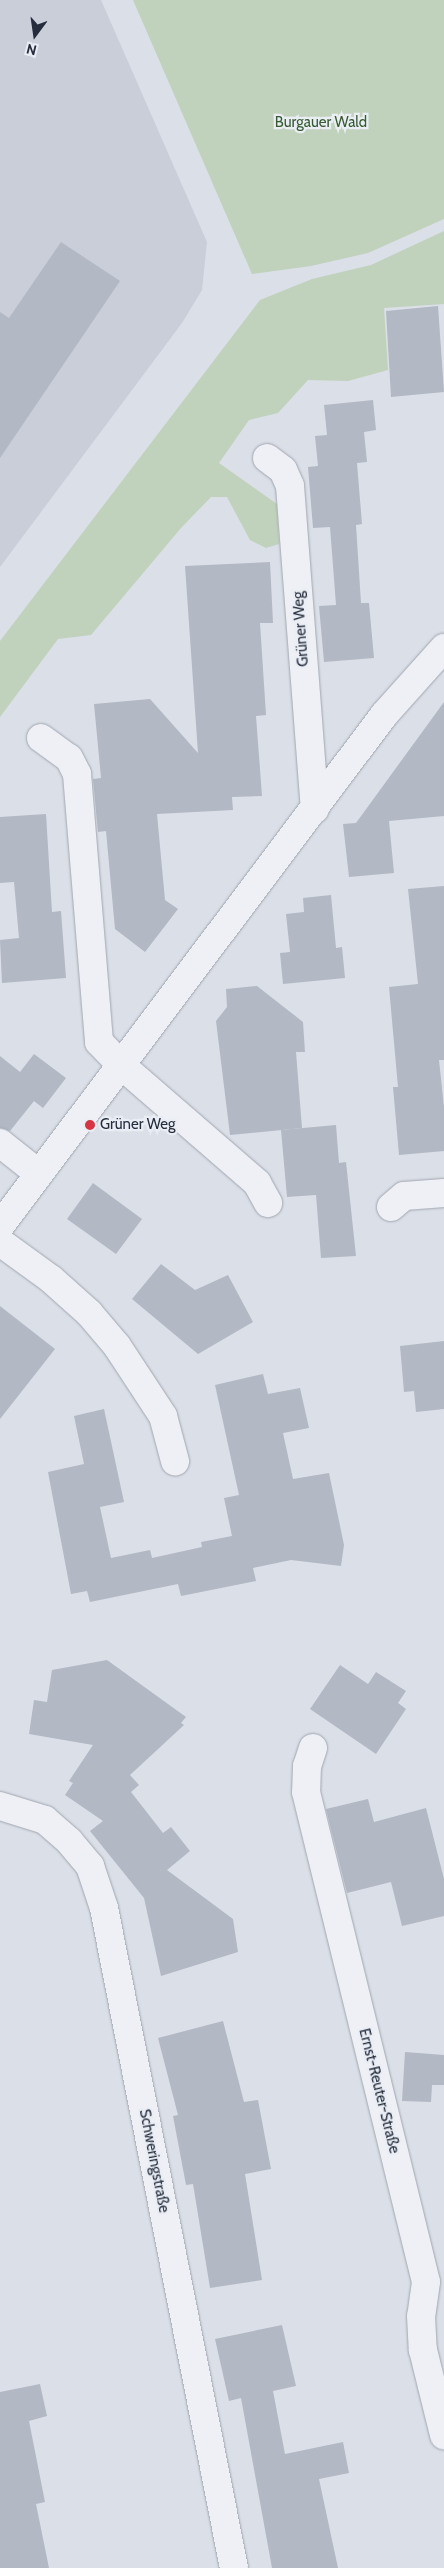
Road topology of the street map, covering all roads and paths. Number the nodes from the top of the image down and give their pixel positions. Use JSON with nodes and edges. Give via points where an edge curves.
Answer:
{"nodes":[{"id":1,"x":267,"y":458,"type":"dead end"},
{"id":2,"x":444,"y":648,"type":"edge"},
{"id":3,"x":40,"y":738,"type":"dead end"},
{"id":4,"x":314,"y":809,"type":"junction"},
{"id":5,"x":121,"y":1065,"type":"junction"},
{"id":6,"x":0,"y":1143,"type":"edge"},
{"id":7,"x":38,"y":1173,"type":"junction"},
{"id":8,"x":444,"y":1193,"type":"edge"},
{"id":9,"x":268,"y":1203,"type":"dead end"},
{"id":10,"x":391,"y":1207,"type":"dead end"},
{"id":11,"x":0,"y":1226,"type":"edge"},
{"id":12,"x":0,"y":1242,"type":"edge"},
{"id":13,"x":175,"y":1461,"type":"dead end"},
{"id":14,"x":313,"y":1748,"type":"dead end"},
{"id":15,"x":0,"y":1806,"type":"edge"},
{"id":16,"x":444,"y":2434,"type":"edge"},
{"id":17,"x":234,"y":2568,"type":"edge"}],
"edges":[{"from":1,"to":4,"type":"street","name":"Grüner Weg","via":[[283,470],[290,486]]},
{"from":2,"to":4,"type":"street","via":[[384,715]]},
{"from":3,"to":5,"type":"street","via":[[70,758],[77,774],[99,1042]]},
{"from":4,"to":5,"type":"street"},
{"from":5,"to":7,"type":"street"},
{"from":5,"to":9,"type":"street","via":[[257,1183]]},
{"from":6,"to":7,"type":"street"},
{"from":7,"to":11,"type":"street"},
{"from":8,"to":10,"type":"street","via":[[404,1196]]},
{"from":12,"to":13,"type":"street","via":[[89,1313],[118,1346],[163,1416]]},
{"from":14,"to":16,"type":"street","name":"Ernst-Reuter-Straße","via":[[307,1766],[306,1792],[426,2282],[421,2316],[423,2350]]},
{"from":15,"to":17,"type":"street","name":"Schweringstraße","via":[[45,1820],[69,1841],[90,1866],[104,1908]]}]}
